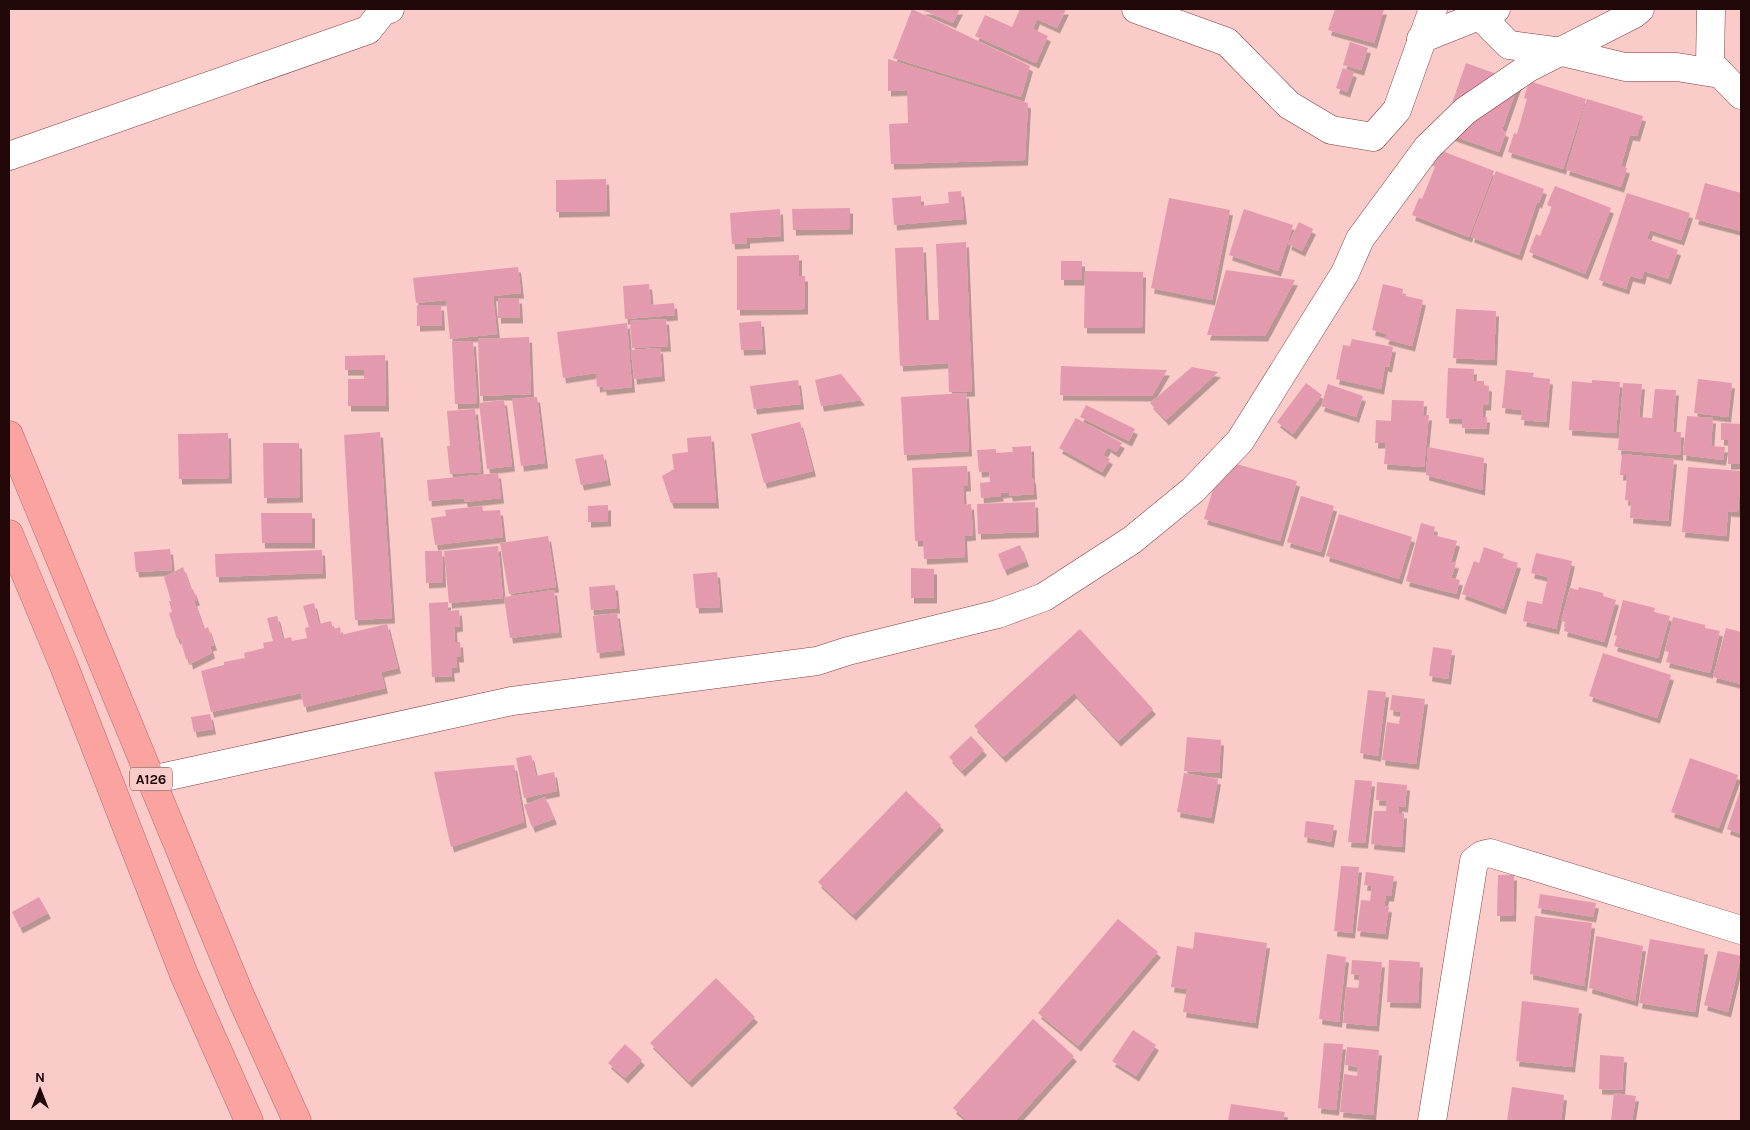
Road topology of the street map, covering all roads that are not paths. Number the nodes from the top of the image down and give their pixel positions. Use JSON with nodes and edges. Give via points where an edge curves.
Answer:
{"nodes":[{"id":1,"x":390,"y":9,"type":"edge"},
{"id":2,"x":1136,"y":9,"type":"edge"},
{"id":3,"x":1433,"y":9,"type":"edge"},
{"id":4,"x":1640,"y":9,"type":"edge"},
{"id":5,"x":1711,"y":9,"type":"edge"},
{"id":6,"x":1488,"y":12,"type":"edge"},
{"id":7,"x":1421,"y":39,"type":"junction"},
{"id":8,"x":1562,"y":52,"type":"junction"},
{"id":9,"x":1720,"y":74,"type":"junction"},
{"id":10,"x":1741,"y":95,"type":"edge"},
{"id":11,"x":9,"y":156,"type":"edge"},
{"id":12,"x":9,"y":435,"type":"edge"},
{"id":13,"x":9,"y":534,"type":"edge"},
{"id":14,"x":151,"y":780,"type":"junction"},
{"id":15,"x":1741,"y":930,"type":"edge"},
{"id":16,"x":249,"y":1121,"type":"edge"},
{"id":17,"x":297,"y":1121,"type":"edge"},
{"id":18,"x":1432,"y":1121,"type":"edge"}],
"edges":[{"from":1,"to":11,"type":"street","via":[[383,11],[368,30]]},
{"from":2,"to":7,"type":"street","via":[[1227,42],[1289,105],[1330,130],[1373,137],[1397,110]]},
{"from":3,"to":7,"type":"street"},
{"from":4,"to":8,"type":"street"},
{"from":5,"to":9,"type":"street","via":[[1710,63]]},
{"from":6,"to":7,"type":"street"},
{"from":6,"to":8,"type":"street","via":[[1509,45]]},
{"from":8,"to":9,"type":"street","via":[[1625,67],[1677,67]]},
{"from":8,"to":14,"type":"street","via":[[1528,68],[1465,111],[1427,148],[1360,239],[1345,273],[1240,441],[1193,490],[1132,540],[1044,597],[998,614],[818,662],[512,702]]},
{"from":9,"to":10,"type":"street"},
{"from":12,"to":14,"type":"highway","number":"A126"},
{"from":13,"to":16,"type":"highway","number":"A126","via":[[185,977]]},
{"from":14,"to":17,"type":"highway","number":"A126","via":[[240,995]]},
{"from":15,"to":18,"type":"street","via":[[1490,853],[1482,855],[1474,861]]}]}
